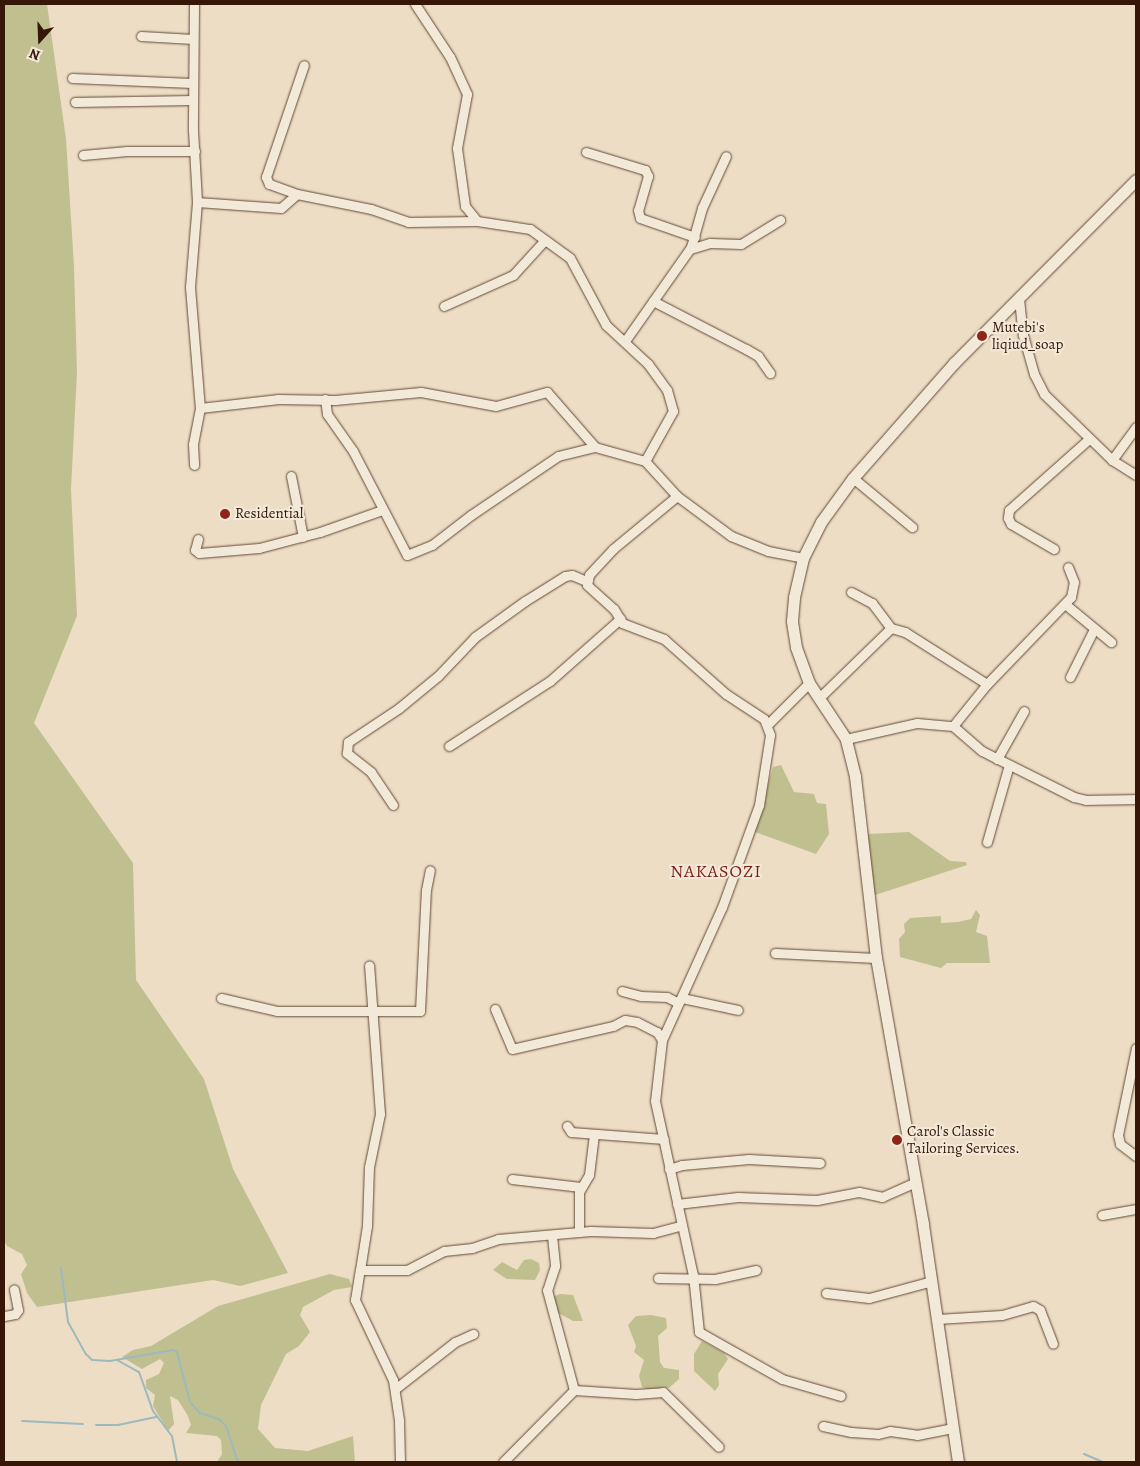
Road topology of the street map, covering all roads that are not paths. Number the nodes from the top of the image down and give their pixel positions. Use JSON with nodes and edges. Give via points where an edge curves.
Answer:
{"nodes":[{"id":1,"x":194,"y":4,"type":"edge"},
{"id":2,"x":415,"y":4,"type":"edge"},
{"id":3,"x":141,"y":36,"type":"dead end"},
{"id":4,"x":193,"y":39,"type":"junction"},
{"id":5,"x":304,"y":65,"type":"dead end"},
{"id":6,"x":72,"y":78,"type":"dead end"},
{"id":7,"x":192,"y":83,"type":"junction"},
{"id":8,"x":193,"y":100,"type":"junction"},
{"id":9,"x":75,"y":102,"type":"dead end"},
{"id":10,"x":195,"y":151,"type":"junction"},
{"id":11,"x":586,"y":152,"type":"dead end"},
{"id":12,"x":83,"y":155,"type":"dead end"},
{"id":13,"x":726,"y":156,"type":"dead end"},
{"id":14,"x":1136,"y":180,"type":"edge"},
{"id":15,"x":297,"y":194,"type":"junction"},
{"id":16,"x":197,"y":202,"type":"junction"},
{"id":17,"x":477,"y":220,"type":"junction"},
{"id":18,"x":780,"y":220,"type":"dead end"},
{"id":19,"x":695,"y":237,"type":"junction"},
{"id":20,"x":544,"y":240,"type":"junction"},
{"id":21,"x":690,"y":249,"type":"junction"},
{"id":22,"x":1018,"y":299,"type":"junction"},
{"id":23,"x":653,"y":301,"type":"junction"},
{"id":24,"x":444,"y":306,"type":"dead end"},
{"id":25,"x":625,"y":341,"type":"junction"},
{"id":26,"x":770,"y":374,"type":"dead end"},
{"id":27,"x":325,"y":399,"type":"junction"},
{"id":28,"x":200,"y":408,"type":"junction"},
{"id":29,"x":1136,"y":426,"type":"edge"},
{"id":30,"x":1089,"y":439,"type":"junction"},
{"id":31,"x":594,"y":447,"type":"junction"},
{"id":32,"x":1112,"y":460,"type":"junction"},
{"id":33,"x":644,"y":461,"type":"junction"},
{"id":34,"x":194,"y":465,"type":"dead end"},
{"id":35,"x":1136,"y":475,"type":"edge"},
{"id":36,"x":291,"y":476,"type":"dead end"},
{"id":37,"x":853,"y":478,"type":"junction"},
{"id":38,"x":676,"y":496,"type":"junction"},
{"id":39,"x":382,"y":510,"type":"junction"},
{"id":40,"x":912,"y":527,"type":"dead end"},
{"id":41,"x":303,"y":537,"type":"junction"},
{"id":42,"x":198,"y":539,"type":"dead end"},
{"id":43,"x":1054,"y":548,"type":"dead end"},
{"id":44,"x":803,"y":558,"type":"junction"},
{"id":45,"x":1068,"y":567,"type":"dead end"},
{"id":46,"x":586,"y":581,"type":"junction"},
{"id":47,"x":851,"y":592,"type":"dead end"},
{"id":48,"x":1065,"y":604,"type":"junction"},
{"id":49,"x":620,"y":619,"type":"junction"},
{"id":50,"x":891,"y":628,"type":"junction"},
{"id":51,"x":1094,"y":629,"type":"junction"},
{"id":52,"x":1111,"y":642,"type":"dead end"},
{"id":53,"x":1070,"y":677,"type":"dead end"},
{"id":54,"x":809,"y":683,"type":"junction"},
{"id":55,"x":987,"y":684,"type":"junction"},
{"id":56,"x":819,"y":698,"type":"junction"},
{"id":57,"x":1024,"y":711,"type":"dead end"},
{"id":58,"x":768,"y":724,"type":"junction"},
{"id":59,"x":954,"y":726,"type":"junction"},
{"id":60,"x":846,"y":739,"type":"junction"},
{"id":61,"x":449,"y":746,"type":"dead end"},
{"id":62,"x":997,"y":759,"type":"junction"},
{"id":63,"x":1009,"y":765,"type":"junction"},
{"id":64,"x":1136,"y":799,"type":"edge"},
{"id":65,"x":393,"y":805,"type":"dead end"},
{"id":66,"x":987,"y":842,"type":"dead end"},
{"id":67,"x":430,"y":870,"type":"dead end"},
{"id":68,"x":775,"y":953,"type":"dead end"},
{"id":69,"x":876,"y":958,"type":"junction"},
{"id":70,"x":369,"y":965,"type":"dead end"},
{"id":71,"x":622,"y":991,"type":"dead end"},
{"id":72,"x":221,"y":998,"type":"dead end"},
{"id":73,"x":680,"y":1001,"type":"junction"},
{"id":74,"x":495,"y":1009,"type":"dead end"},
{"id":75,"x":738,"y":1010,"type":"dead end"},
{"id":76,"x":373,"y":1012,"type":"junction"},
{"id":77,"x":662,"y":1040,"type":"junction"},
{"id":78,"x":1136,"y":1048,"type":"edge"},
{"id":79,"x":567,"y":1126,"type":"dead end"},
{"id":80,"x":594,"y":1134,"type":"junction"},
{"id":81,"x":664,"y":1139,"type":"junction"},
{"id":82,"x":1136,"y":1156,"type":"edge"},
{"id":83,"x":820,"y":1163,"type":"dead end"},
{"id":84,"x":669,"y":1169,"type":"junction"},
{"id":85,"x":512,"y":1179,"type":"dead end"},
{"id":86,"x":915,"y":1182,"type":"junction"},
{"id":87,"x":581,"y":1187,"type":"junction"},
{"id":88,"x":677,"y":1204,"type":"junction"},
{"id":89,"x":1136,"y":1209,"type":"edge"},
{"id":90,"x":1102,"y":1215,"type":"dead end"},
{"id":91,"x":682,"y":1225,"type":"junction"},
{"id":92,"x":579,"y":1232,"type":"junction"},
{"id":93,"x":552,"y":1236,"type":"junction"},
{"id":94,"x":360,"y":1270,"type":"junction"},
{"id":95,"x":756,"y":1270,"type":"dead end"},
{"id":96,"x":658,"y":1278,"type":"dead end"},
{"id":97,"x":694,"y":1281,"type":"junction"},
{"id":98,"x":932,"y":1281,"type":"junction"},
{"id":99,"x":14,"y":1289,"type":"dead end"},
{"id":100,"x":826,"y":1293,"type":"dead end"},
{"id":101,"x":4,"y":1316,"type":"edge"},
{"id":102,"x":936,"y":1320,"type":"junction"},
{"id":103,"x":473,"y":1334,"type":"dead end"},
{"id":104,"x":1053,"y":1344,"type":"dead end"},
{"id":105,"x":395,"y":1389,"type":"junction"},
{"id":106,"x":574,"y":1390,"type":"junction"},
{"id":107,"x":842,"y":1396,"type":"dead end"},
{"id":108,"x":823,"y":1426,"type":"dead end"},
{"id":109,"x":953,"y":1428,"type":"junction"},
{"id":110,"x":719,"y":1447,"type":"dead end"},
{"id":111,"x":400,"y":1462,"type":"edge"},
{"id":112,"x":503,"y":1462,"type":"edge"},
{"id":113,"x":958,"y":1462,"type":"edge"}],
"edges":[{"from":1,"to":4,"type":"street"},
{"from":2,"to":17,"type":"street","via":[[450,57],[467,94],[457,148],[459,176],[464,206]]},
{"from":3,"to":4,"type":"street"},
{"from":4,"to":7,"type":"street"},
{"from":5,"to":15,"type":"street","via":[[266,179],[269,184]]},
{"from":6,"to":7,"type":"street"},
{"from":7,"to":8,"type":"street"},
{"from":8,"to":9,"type":"street"},
{"from":8,"to":10,"type":"street"},
{"from":10,"to":12,"type":"street"},
{"from":10,"to":16,"type":"street"},
{"from":11,"to":19,"type":"street","via":[[645,170],[648,176],[638,210],[640,218]]},
{"from":13,"to":19,"type":"street","via":[[702,208]]},
{"from":14,"to":22,"type":"street"},
{"from":15,"to":16,"type":"street","via":[[281,208]]},
{"from":15,"to":17,"type":"street","via":[[371,209],[408,222]]},
{"from":16,"to":28,"type":"street","via":[[190,287]]},
{"from":17,"to":20,"type":"street","via":[[522,226]]},
{"from":18,"to":21,"type":"street","via":[[741,244],[710,243]]},
{"from":19,"to":21,"type":"street"},
{"from":20,"to":24,"type":"street","via":[[513,275]]},
{"from":20,"to":25,"type":"street","via":[[570,258],[602,318]]},
{"from":21,"to":23,"type":"street"},
{"from":22,"to":30,"type":"street","via":[[1023,335],[1041,387],[1061,413]]},
{"from":22,"to":37,"type":"street","via":[[907,413]]},
{"from":23,"to":25,"type":"street"},
{"from":23,"to":26,"type":"street","via":[[758,356]]},
{"from":25,"to":33,"type":"street","via":[[648,364],[672,402],[670,420]]},
{"from":27,"to":28,"type":"street","via":[[278,399]]},
{"from":27,"to":31,"type":"street","via":[[420,392],[496,406],[547,392]]},
{"from":27,"to":39,"type":"street","via":[[327,414],[353,451]]},
{"from":28,"to":34,"type":"street","via":[[193,444]]},
{"from":29,"to":32,"type":"street"},
{"from":30,"to":32,"type":"street"},
{"from":30,"to":43,"type":"street","via":[[1009,510],[1011,524]]},
{"from":31,"to":33,"type":"street"},
{"from":31,"to":39,"type":"street","via":[[558,456],[470,515],[432,545],[412,555],[403,553]]},
{"from":32,"to":35,"type":"street"},
{"from":33,"to":38,"type":"street"},
{"from":36,"to":41,"type":"street"},
{"from":37,"to":40,"type":"street"},
{"from":37,"to":44,"type":"street","via":[[821,522]]},
{"from":38,"to":44,"type":"street","via":[[748,544]]},
{"from":38,"to":46,"type":"street","via":[[614,549]]},
{"from":39,"to":41,"type":"street"},
{"from":41,"to":42,"type":"street","via":[[259,548],[199,553],[195,550]]},
{"from":44,"to":54,"type":"street","via":[[797,577],[792,621],[796,647]]},
{"from":45,"to":48,"type":"street","via":[[1074,590]]},
{"from":46,"to":49,"type":"street"},
{"from":46,"to":65,"type":"street","via":[[572,575],[565,576],[525,601],[475,637],[438,676],[399,708],[348,742],[347,753],[371,772]]},
{"from":47,"to":50,"type":"street","via":[[872,604]]},
{"from":48,"to":51,"type":"street"},
{"from":48,"to":55,"type":"street"},
{"from":49,"to":58,"type":"street","via":[[631,628],[664,640],[726,694]]},
{"from":49,"to":61,"type":"street","via":[[550,681]]},
{"from":50,"to":55,"type":"street","via":[[905,632]]},
{"from":50,"to":56,"type":"street"},
{"from":51,"to":52,"type":"street"},
{"from":51,"to":53,"type":"street"},
{"from":54,"to":56,"type":"street"},
{"from":54,"to":58,"type":"street"},
{"from":55,"to":59,"type":"street"},
{"from":56,"to":60,"type":"street"},
{"from":57,"to":62,"type":"street"},
{"from":58,"to":73,"type":"street","via":[[767,763],[759,805],[722,907]]},
{"from":59,"to":60,"type":"street","via":[[917,723]]},
{"from":59,"to":62,"type":"street","via":[[969,742]]},
{"from":60,"to":69,"type":"street","via":[[855,776]]},
{"from":62,"to":63,"type":"street"},
{"from":63,"to":64,"type":"street","via":[[1080,799]]},
{"from":63,"to":66,"type":"street"},
{"from":67,"to":76,"type":"street","via":[[421,968],[422,1007],[416,1012]]},
{"from":68,"to":69,"type":"street"},
{"from":69,"to":86,"type":"street"},
{"from":70,"to":76,"type":"street"},
{"from":71,"to":73,"type":"street"},
{"from":72,"to":76,"type":"street","via":[[277,1010]]},
{"from":73,"to":75,"type":"street"},
{"from":73,"to":77,"type":"street"},
{"from":74,"to":77,"type":"street","via":[[512,1049],[613,1026],[625,1020],[657,1032]]},
{"from":76,"to":94,"type":"street","via":[[380,1125],[369,1167],[367,1226]]},
{"from":77,"to":81,"type":"street","via":[[655,1101]]},
{"from":78,"to":82,"type":"street","via":[[1118,1134],[1120,1144]]},
{"from":79,"to":80,"type":"street","via":[[571,1132]]},
{"from":80,"to":81,"type":"street"},
{"from":80,"to":87,"type":"street","via":[[589,1175]]},
{"from":81,"to":84,"type":"street"},
{"from":83,"to":84,"type":"street","via":[[749,1159]]},
{"from":84,"to":88,"type":"street"},
{"from":85,"to":87,"type":"street"},
{"from":86,"to":88,"type":"street","via":[[882,1198],[859,1192],[816,1200],[738,1197]]},
{"from":86,"to":98,"type":"street"},
{"from":87,"to":92,"type":"street"},
{"from":88,"to":91,"type":"street"},
{"from":89,"to":90,"type":"street"},
{"from":91,"to":92,"type":"street","via":[[653,1233]]},
{"from":91,"to":97,"type":"street"},
{"from":92,"to":93,"type":"street"},
{"from":93,"to":94,"type":"street","via":[[498,1239],[472,1248],[444,1251],[407,1270]]},
{"from":93,"to":106,"type":"street","via":[[554,1266],[547,1290]]},
{"from":94,"to":105,"type":"street","via":[[355,1300]]},
{"from":95,"to":97,"type":"street"},
{"from":96,"to":97,"type":"street"},
{"from":97,"to":107,"type":"street","via":[[697,1327],[703,1335],[782,1379]]},
{"from":98,"to":100,"type":"street","via":[[869,1298]]},
{"from":98,"to":102,"type":"street"},
{"from":99,"to":101,"type":"street","via":[[18,1310]]},
{"from":102,"to":104,"type":"street","via":[[1010,1314],[1033,1306],[1040,1310]]},
{"from":102,"to":109,"type":"street"},
{"from":103,"to":105,"type":"street","via":[[449,1345]]},
{"from":105,"to":111,"type":"street"},
{"from":106,"to":110,"type":"street","via":[[636,1394],[663,1392]]},
{"from":106,"to":112,"type":"street"},
{"from":108,"to":109,"type":"street","via":[[859,1432],[890,1431],[917,1435]]},
{"from":109,"to":113,"type":"street"}]}
